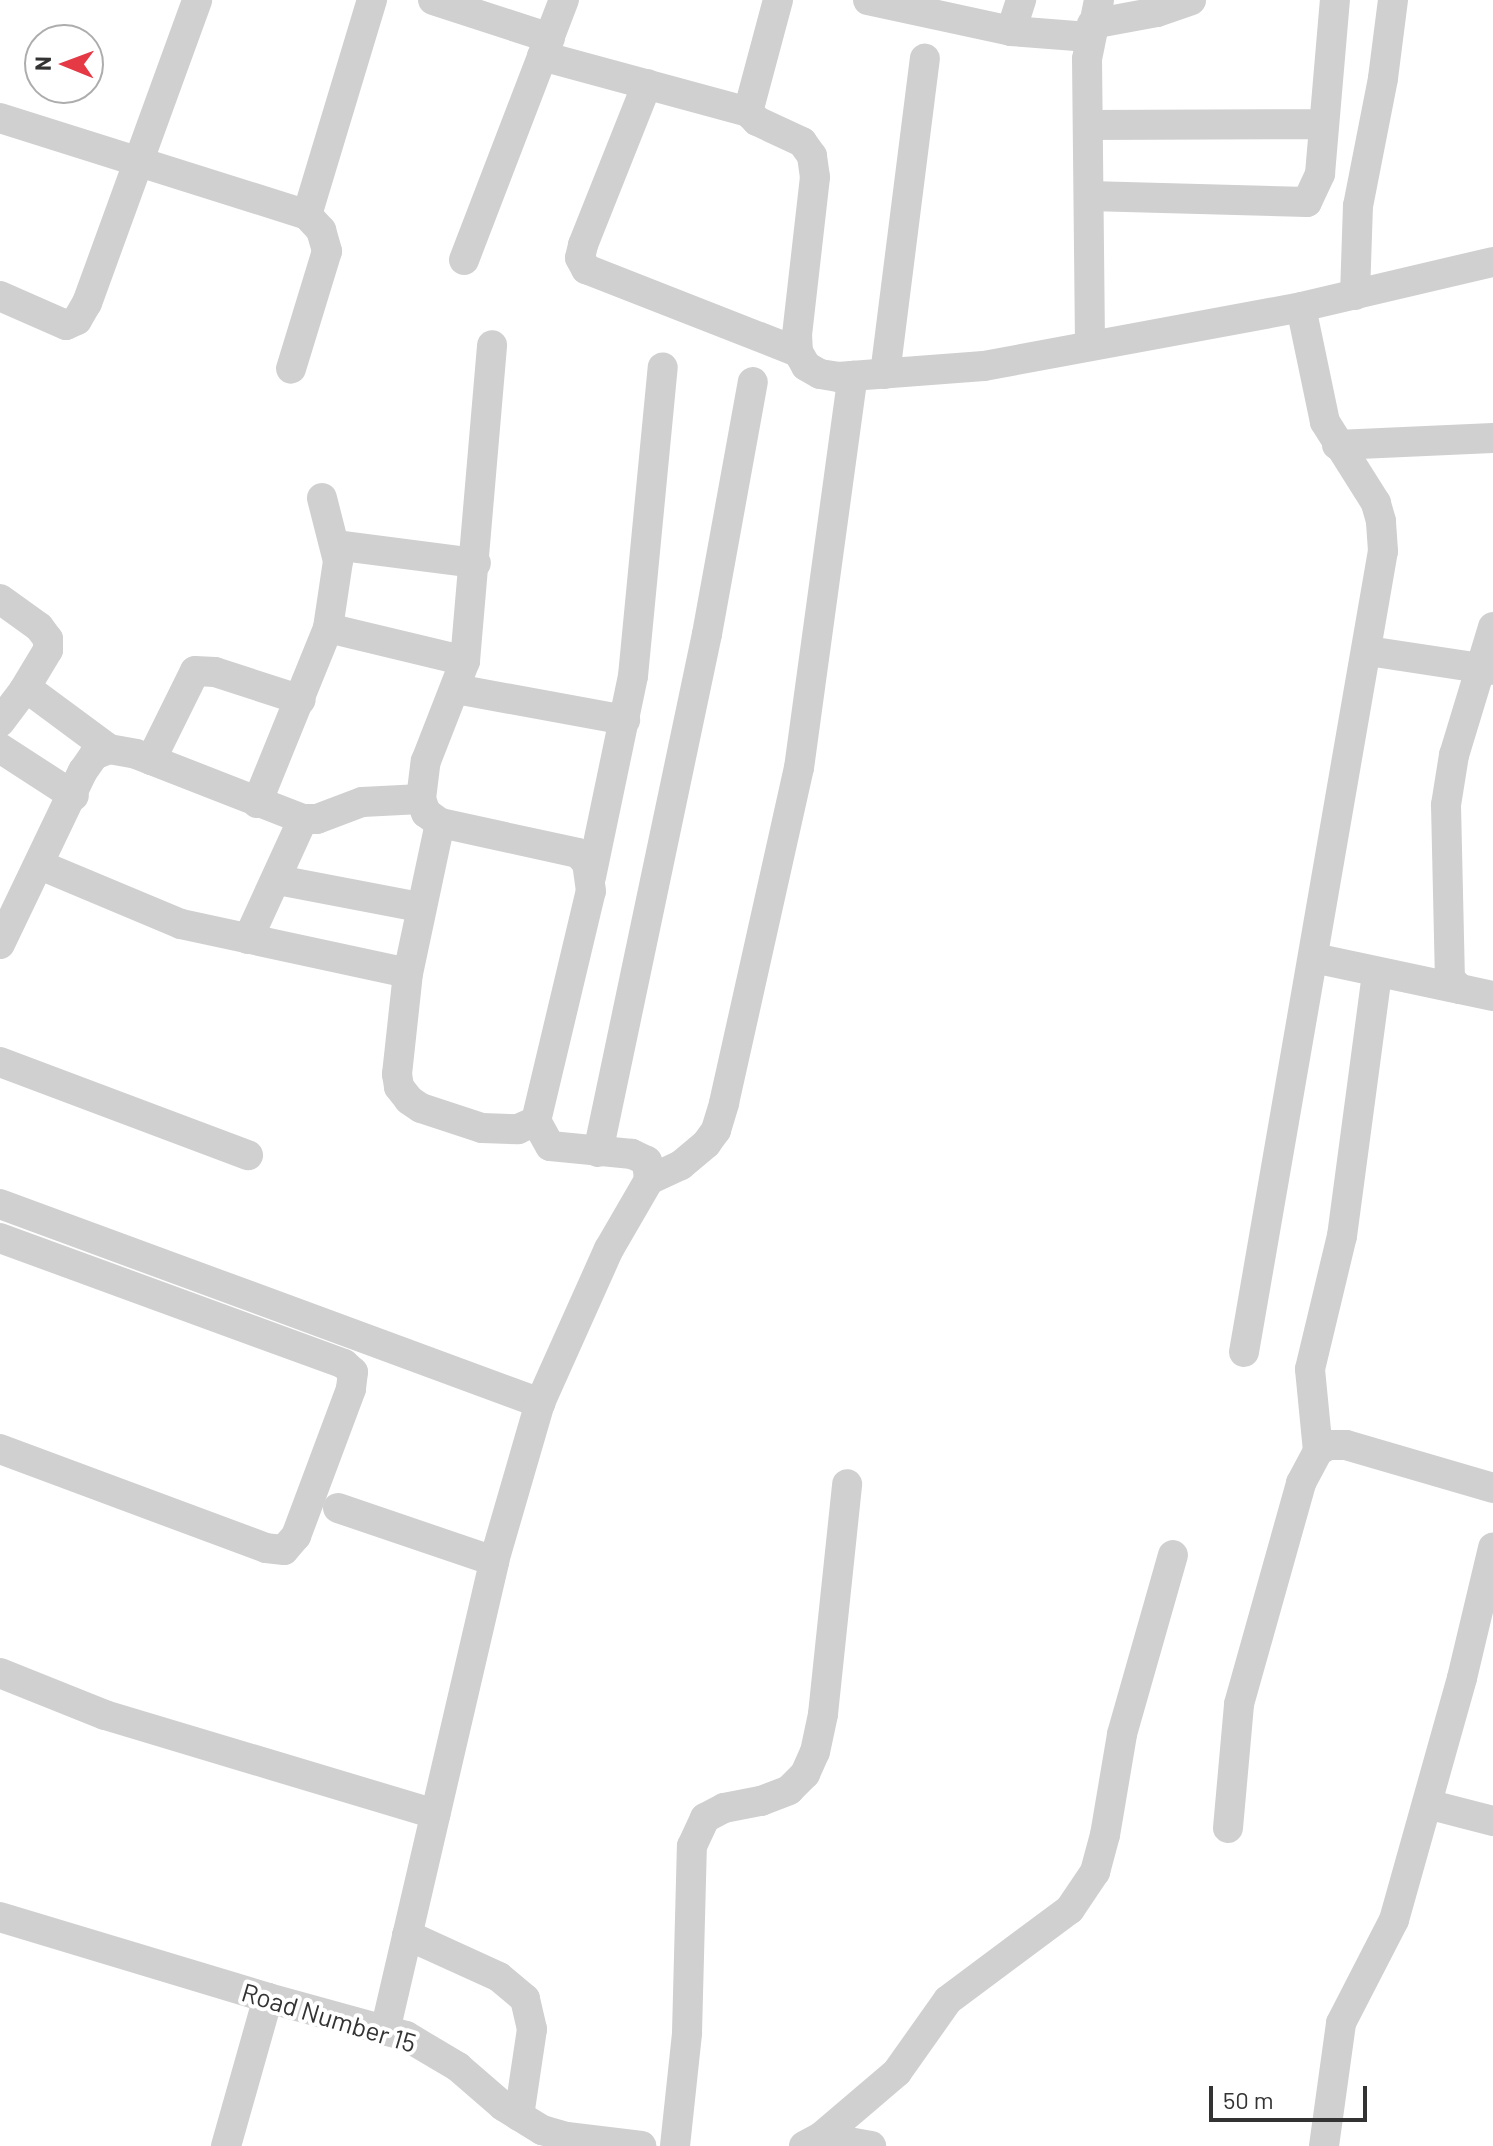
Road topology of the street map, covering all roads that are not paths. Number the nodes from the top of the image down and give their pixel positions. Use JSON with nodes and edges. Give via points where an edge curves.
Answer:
{"nodes":[{"id":1,"x":197,"y":0,"type":"edge"},
{"id":2,"x":372,"y":0,"type":"edge"},
{"id":3,"x":433,"y":0,"type":"edge"},
{"id":4,"x":564,"y":0,"type":"edge"},
{"id":5,"x":778,"y":0,"type":"edge"},
{"id":6,"x":1021,"y":0,"type":"edge"},
{"id":7,"x":1191,"y":0,"type":"edge"},
{"id":8,"x":1335,"y":0,"type":"edge"},
{"id":9,"x":1393,"y":0,"type":"edge"},
{"id":10,"x":881,"y":1,"type":"edge"},
{"id":11,"x":946,"y":9,"type":"edge"},
{"id":12,"x":1093,"y":20,"type":"edge"},
{"id":13,"x":1011,"y":31,"type":"junction"},
{"id":14,"x":546,"y":47,"type":"junction"},
{"id":15,"x":925,"y":59,"type":"dead end"},
{"id":16,"x":647,"y":84,"type":"junction"},
{"id":17,"x":748,"y":112,"type":"junction"},
{"id":18,"x":0,"y":118,"type":"edge"},
{"id":19,"x":1324,"y":124,"type":"junction"},
{"id":20,"x":1088,"y":125,"type":"junction"},
{"id":21,"x":139,"y":164,"type":"junction"},
{"id":22,"x":1089,"y":196,"type":"junction"},
{"id":23,"x":307,"y":215,"type":"junction"},
{"id":24,"x":464,"y":260,"type":"dead end"},
{"id":25,"x":1493,"y":262,"type":"edge"},
{"id":26,"x":1355,"y":295,"type":"junction"},
{"id":27,"x":0,"y":296,"type":"edge"},
{"id":28,"x":1301,"y":307,"type":"junction"},
{"id":29,"x":1090,"y":344,"type":"junction"},
{"id":30,"x":492,"y":345,"type":"dead end"},
{"id":31,"x":798,"y":352,"type":"junction"},
{"id":32,"x":663,"y":367,"type":"dead end"},
{"id":33,"x":291,"y":369,"type":"dead end"},
{"id":34,"x":885,"y":374,"type":"junction"},
{"id":35,"x":853,"y":376,"type":"junction"},
{"id":36,"x":753,"y":382,"type":"dead end"},
{"id":37,"x":1493,"y":438,"type":"edge"},
{"id":38,"x":1337,"y":445,"type":"junction"},
{"id":39,"x":322,"y":498,"type":"dead end"},
{"id":40,"x":335,"y":545,"type":"junction"},
{"id":41,"x":476,"y":563,"type":"junction"},
{"id":42,"x":0,"y":599,"type":"edge"},
{"id":43,"x":1493,"y":627,"type":"edge"},
{"id":44,"x":328,"y":628,"type":"junction"},
{"id":45,"x":1368,"y":651,"type":"junction"},
{"id":46,"x":1487,"y":669,"type":"edge"},
{"id":47,"x":460,"y":675,"type":"junction"},
{"id":48,"x":24,"y":690,"type":"junction"},
{"id":49,"x":301,"y":700,"type":"junction"},
{"id":50,"x":625,"y":720,"type":"junction"},
{"id":51,"x":0,"y":722,"type":"edge"},
{"id":52,"x":0,"y":748,"type":"edge"},
{"id":53,"x":109,"y":749,"type":"junction"},
{"id":54,"x":151,"y":760,"type":"junction"},
{"id":55,"x":74,"y":796,"type":"junction"},
{"id":56,"x":421,"y":799,"type":"junction"},
{"id":57,"x":257,"y":803,"type":"junction"},
{"id":58,"x":303,"y":819,"type":"junction"},
{"id":59,"x":440,"y":823,"type":"junction"},
{"id":60,"x":40,"y":865,"type":"junction"},
{"id":61,"x":591,"y":877,"type":"junction"},
{"id":62,"x":278,"y":880,"type":"junction"},
{"id":63,"x":420,"y":907,"type":"junction"},
{"id":64,"x":248,"y":939,"type":"junction"},
{"id":65,"x":0,"y":944,"type":"edge"},
{"id":66,"x":1314,"y":958,"type":"junction"},
{"id":67,"x":1377,"y":972,"type":"junction"},
{"id":68,"x":408,"y":973,"type":"junction"},
{"id":69,"x":1460,"y":989,"type":"junction"},
{"id":70,"x":1493,"y":996,"type":"edge"},
{"id":71,"x":0,"y":1062,"type":"edge"},
{"id":72,"x":536,"y":1121,"type":"junction"},
{"id":73,"x":598,"y":1152,"type":"junction"},
{"id":74,"x":248,"y":1155,"type":"dead end"},
{"id":75,"x":649,"y":1180,"type":"junction"},
{"id":76,"x":0,"y":1204,"type":"edge"},
{"id":77,"x":0,"y":1238,"type":"edge"},
{"id":78,"x":1244,"y":1352,"type":"dead end"},
{"id":79,"x":540,"y":1403,"type":"junction"},
{"id":80,"x":0,"y":1449,"type":"edge"},
{"id":81,"x":1318,"y":1451,"type":"junction"},
{"id":82,"x":847,"y":1484,"type":"dead end"},
{"id":83,"x":1493,"y":1488,"type":"edge"},
{"id":84,"x":338,"y":1508,"type":"dead end"},
{"id":85,"x":1493,"y":1548,"type":"edge"},
{"id":86,"x":1173,"y":1555,"type":"dead end"},
{"id":87,"x":494,"y":1561,"type":"junction"},
{"id":88,"x":0,"y":1673,"type":"edge"},
{"id":89,"x":1427,"y":1804,"type":"junction"},
{"id":90,"x":436,"y":1814,"type":"junction"},
{"id":91,"x":1493,"y":1821,"type":"edge"},
{"id":92,"x":1228,"y":1828,"type":"dead end"},
{"id":93,"x":0,"y":1917,"type":"edge"},
{"id":94,"x":407,"y":1935,"type":"junction"},
{"id":95,"x":268,"y":1998,"type":"junction"},
{"id":96,"x":385,"y":2031,"type":"junction"},
{"id":97,"x":519,"y":2116,"type":"junction"},
{"id":98,"x":812,"y":2142,"type":"edge"},
{"id":99,"x":226,"y":2146,"type":"edge"},
{"id":100,"x":641,"y":2146,"type":"edge"},
{"id":101,"x":675,"y":2146,"type":"edge"},
{"id":102,"x":871,"y":2146,"type":"edge"},
{"id":103,"x":1324,"y":2146,"type":"edge"}],
"edges":[{"from":1,"to":21,"type":"street"},
{"from":2,"to":23,"type":"street"},
{"from":3,"to":14,"type":"street"},
{"from":4,"to":14,"type":"street"},
{"from":5,"to":17,"type":"street"},
{"from":6,"to":13,"type":"street"},
{"from":7,"to":12,"type":"street","via":[[1157,12]]},
{"from":8,"to":19,"type":"street"},
{"from":9,"to":26,"type":"street","via":[[1358,206]]},
{"from":10,"to":11,"type":"street"},
{"from":11,"to":13,"type":"street"},
{"from":12,"to":13,"type":"street"},
{"from":12,"to":20,"type":"street"},
{"from":14,"to":16,"type":"street"},
{"from":14,"to":24,"type":"street"},
{"from":15,"to":34,"type":"street"},
{"from":16,"to":17,"type":"street"},
{"from":16,"to":31,"type":"street","via":[[583,245],[580,258],[586,269]]},
{"from":17,"to":31,"type":"street","via":[[802,142],[812,156],[815,177]]},
{"from":18,"to":21,"type":"street"},
{"from":19,"to":20,"type":"street"},
{"from":19,"to":22,"type":"street","via":[[1320,174],[1307,202]]},
{"from":20,"to":22,"type":"street"},
{"from":21,"to":23,"type":"street"},
{"from":21,"to":27,"type":"street","via":[[77,320],[66,325]]},
{"from":22,"to":29,"type":"street"},
{"from":23,"to":33,"type":"street","via":[[321,230],[327,251]]},
{"from":25,"to":26,"type":"street"},
{"from":26,"to":28,"type":"street"},
{"from":28,"to":29,"type":"street"},
{"from":28,"to":38,"type":"street","via":[[1325,422]]},
{"from":29,"to":34,"type":"street","via":[[984,366]]},
{"from":30,"to":41,"type":"street"},
{"from":31,"to":35,"type":"street","via":[[806,366],[820,374]]},
{"from":32,"to":50,"type":"street"},
{"from":34,"to":35,"type":"street"},
{"from":35,"to":75,"type":"street","via":[[799,768],[724,1103],[706,1144],[681,1165]]},
{"from":36,"to":73,"type":"street","via":[[707,634]]},
{"from":37,"to":38,"type":"street"},
{"from":38,"to":45,"type":"street","via":[[1376,503],[1381,521],[1383,551]]},
{"from":39,"to":40,"type":"street"},
{"from":40,"to":41,"type":"street"},
{"from":40,"to":44,"type":"street","via":[[338,561]]},
{"from":41,"to":47,"type":"street"},
{"from":42,"to":48,"type":"street","via":[[48,639],[48,650]]},
{"from":43,"to":46,"type":"street"},
{"from":44,"to":47,"type":"street"},
{"from":44,"to":49,"type":"street"},
{"from":45,"to":46,"type":"street"},
{"from":45,"to":66,"type":"street"},
{"from":46,"to":69,"type":"street","via":[[1454,755],[1446,805],[1450,979]]},
{"from":47,"to":50,"type":"street"},
{"from":47,"to":56,"type":"street","via":[[426,761]]},
{"from":48,"to":51,"type":"street"},
{"from":48,"to":53,"type":"street"},
{"from":49,"to":54,"type":"street","via":[[215,672],[195,671]]},
{"from":49,"to":57,"type":"street"},
{"from":50,"to":61,"type":"street"},
{"from":52,"to":55,"type":"street"},
{"from":53,"to":54,"type":"street"},
{"from":53,"to":55,"type":"street","via":[[94,755]]},
{"from":54,"to":57,"type":"street"},
{"from":55,"to":60,"type":"street"},
{"from":56,"to":58,"type":"street","via":[[362,802]]},
{"from":56,"to":59,"type":"street","via":[[426,813]]},
{"from":57,"to":58,"type":"street"},
{"from":58,"to":62,"type":"street"},
{"from":59,"to":61,"type":"street","via":[[578,853]]},
{"from":59,"to":63,"type":"street"},
{"from":60,"to":64,"type":"street","via":[[181,924]]},
{"from":60,"to":65,"type":"street"},
{"from":61,"to":72,"type":"street"},
{"from":62,"to":63,"type":"street"},
{"from":62,"to":64,"type":"street"},
{"from":63,"to":68,"type":"street"},
{"from":64,"to":68,"type":"street"},
{"from":66,"to":67,"type":"street"},
{"from":66,"to":78,"type":"street"},
{"from":67,"to":69,"type":"street"},
{"from":67,"to":81,"type":"street","via":[[1342,1236],[1310,1369]]},
{"from":68,"to":72,"type":"street","via":[[397,1074],[409,1100],[482,1128],[518,1129]]},
{"from":69,"to":70,"type":"street"},
{"from":71,"to":74,"type":"street"},
{"from":72,"to":73,"type":"street","via":[[550,1146]]},
{"from":73,"to":75,"type":"street","via":[[632,1154],[647,1161]]},
{"from":75,"to":79,"type":"street","via":[[609,1249]]},
{"from":76,"to":79,"type":"street"},
{"from":77,"to":80,"type":"street","via":[[344,1364],[353,1372],[296,1536],[284,1550],[266,1548]]},
{"from":79,"to":87,"type":"street"},
{"from":81,"to":83,"type":"street","via":[[1346,1445]]},
{"from":81,"to":92,"type":"street","via":[[1301,1483],[1242,1691]]},
{"from":82,"to":101,"type":"street","via":[[815,1752],[805,1774],[789,1790],[705,1818],[692,1846],[687,2033]]},
{"from":84,"to":87,"type":"street"},
{"from":85,"to":89,"type":"street"},
{"from":86,"to":98,"type":"street","via":[[1122,1734],[1095,1872],[1070,1909],[948,2000],[897,2072]]},
{"from":87,"to":90,"type":"street"},
{"from":88,"to":90,"type":"street","via":[[105,1715]]},
{"from":89,"to":91,"type":"street"},
{"from":89,"to":103,"type":"street","via":[[1394,1920],[1341,2023]]},
{"from":90,"to":94,"type":"street"},
{"from":93,"to":95,"type":"street","name":"Road Number 15"},
{"from":94,"to":96,"type":"street"},
{"from":94,"to":97,"type":"street","via":[[499,1977],[525,1999],[532,2029]]},
{"from":95,"to":96,"type":"street","name":"Road Number 15"},
{"from":95,"to":99,"type":"street"},
{"from":96,"to":97,"type":"street","name":"Road Number 15","via":[[426,2046]]},
{"from":97,"to":100,"type":"street","name":"Road Number 15","via":[[567,2137]]},
{"from":98,"to":102,"type":"street"}]}
